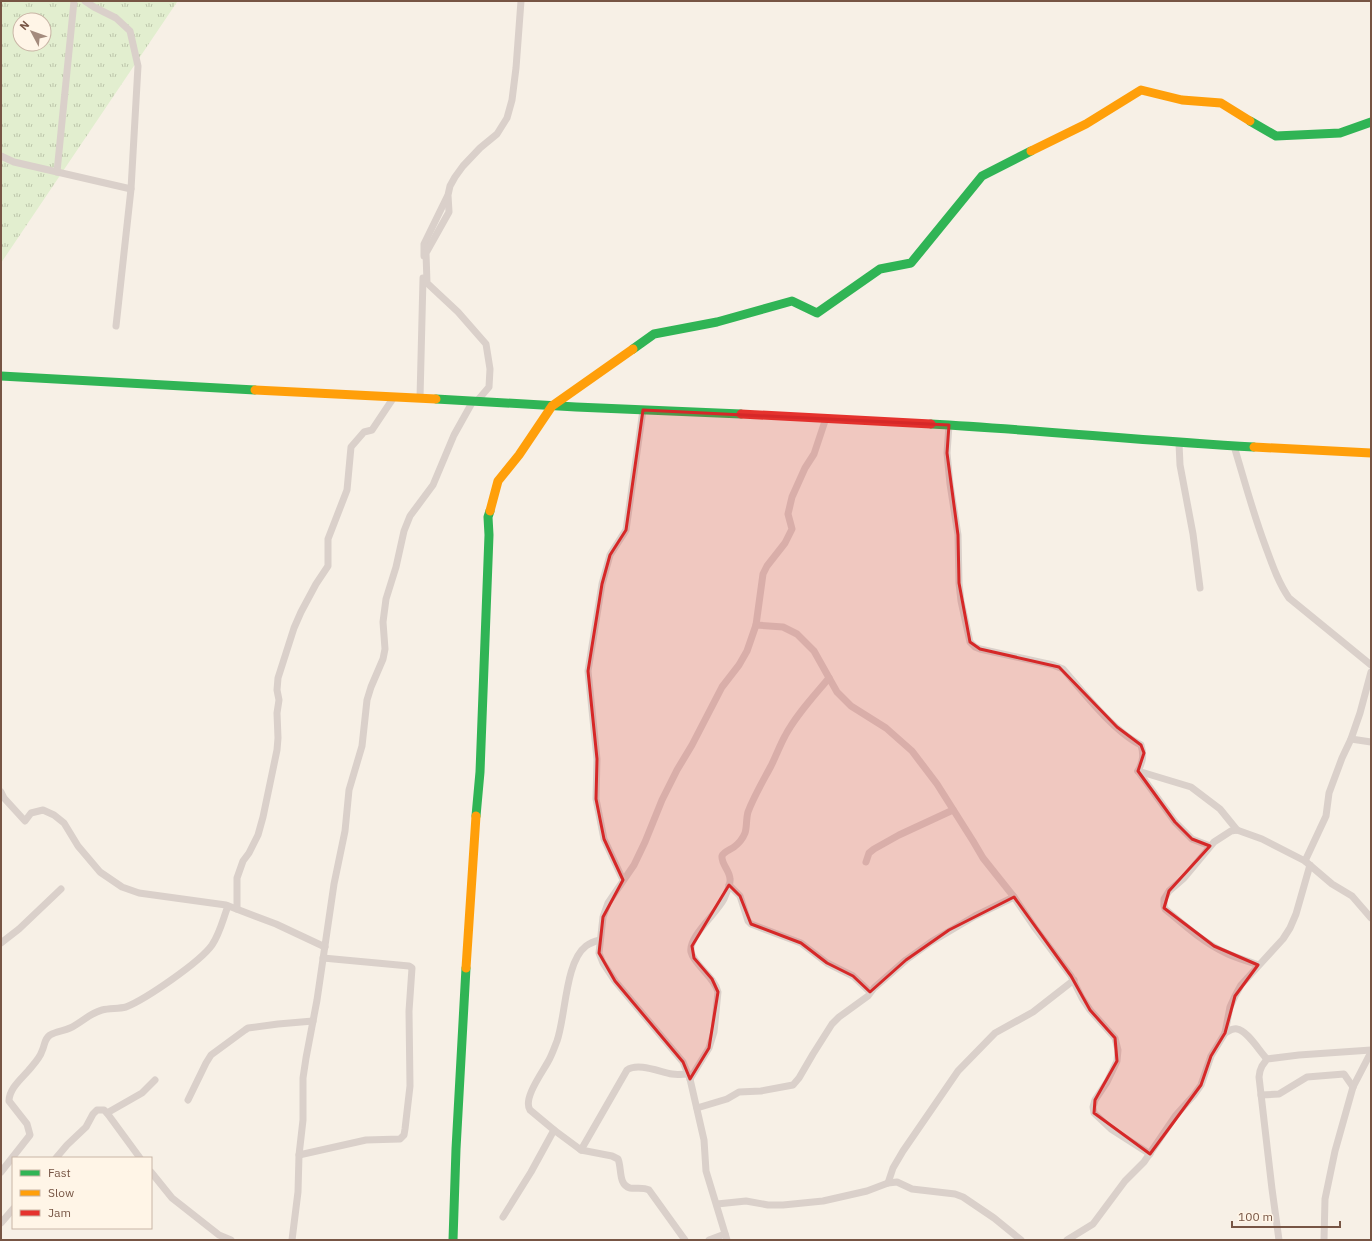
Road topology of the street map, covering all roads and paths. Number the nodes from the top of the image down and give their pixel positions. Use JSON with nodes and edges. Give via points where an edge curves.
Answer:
{"nodes":[{"id":1,"x":74,"y":1,"type":"edge"},
{"id":2,"x":85,"y":1,"type":"edge"},
{"id":3,"x":521,"y":1,"type":"edge"},
{"id":4,"x":1371,"y":122,"type":"edge"},
{"id":5,"x":1,"y":156,"type":"edge"},
{"id":6,"x":57,"y":172,"type":"junction"},
{"id":7,"x":131,"y":189,"type":"junction"},
{"id":8,"x":448,"y":196,"type":"junction"},
{"id":9,"x":116,"y":326,"type":"dead end"},
{"id":10,"x":1,"y":376,"type":"edge"},
{"id":11,"x":394,"y":397,"type":"junction"},
{"id":12,"x":420,"y":398,"type":"junction"},
{"id":13,"x":475,"y":401,"type":"junction"},
{"id":14,"x":552,"y":406,"type":"junction"},
{"id":15,"x":643,"y":410,"type":"junction"},
{"id":16,"x":826,"y":418,"type":"junction"},
{"id":17,"x":949,"y":425,"type":"junction"},
{"id":18,"x":1179,"y":443,"type":"junction"},
{"id":19,"x":1234,"y":446,"type":"junction"},
{"id":20,"x":1371,"y":453,"type":"edge"},
{"id":21,"x":1200,"y":588,"type":"dead end"},
{"id":22,"x":756,"y":625,"type":"junction"},
{"id":23,"x":1371,"y":665,"type":"edge"},
{"id":24,"x":1371,"y":672,"type":"edge"},
{"id":25,"x":829,"y":678,"type":"junction"},
{"id":26,"x":1351,"y":739,"type":"junction"},
{"id":27,"x":1371,"y":742,"type":"edge"},
{"id":28,"x":1138,"y":771,"type":"junction"},
{"id":29,"x":1,"y":792,"type":"edge"},
{"id":30,"x":953,"y":810,"type":"junction"},
{"id":31,"x":1237,"y":830,"type":"junction"},
{"id":32,"x":1210,"y":846,"type":"junction"},
{"id":33,"x":866,"y":862,"type":"dead end"},
{"id":34,"x":1307,"y":863,"type":"junction"},
{"id":35,"x":624,"y":880,"type":"junction"},
{"id":36,"x":729,"y":885,"type":"junction"},
{"id":37,"x":61,"y":889,"type":"dead end"},
{"id":38,"x":1014,"y":897,"type":"junction"},
{"id":39,"x":228,"y":906,"type":"junction"},
{"id":40,"x":238,"y":909,"type":"junction"},
{"id":41,"x":1371,"y":918,"type":"edge"},
{"id":42,"x":600,"y":940,"type":"junction"},
{"id":43,"x":1,"y":943,"type":"edge"},
{"id":44,"x":325,"y":947,"type":"junction"},
{"id":45,"x":323,"y":958,"type":"junction"},
{"id":46,"x":1258,"y":965,"type":"junction"},
{"id":47,"x":1074,"y":980,"type":"junction"},
{"id":48,"x":870,"y":992,"type":"junction"},
{"id":49,"x":313,"y":1021,"type":"junction"},
{"id":50,"x":1225,"y":1033,"type":"junction"},
{"id":51,"x":1371,"y":1051,"type":"edge"},
{"id":52,"x":1267,"y":1059,"type":"junction"},
{"id":53,"x":689,"y":1076,"type":"junction"},
{"id":54,"x":155,"y":1080,"type":"dead end"},
{"id":55,"x":1353,"y":1087,"type":"junction"},
{"id":56,"x":1261,"y":1095,"type":"junction"},
{"id":57,"x":188,"y":1100,"type":"dead end"},
{"id":58,"x":697,"y":1108,"type":"junction"},
{"id":59,"x":107,"y":1112,"type":"junction"},
{"id":60,"x":554,"y":1130,"type":"junction"},
{"id":61,"x":581,"y":1150,"type":"junction"},
{"id":62,"x":1150,"y":1154,"type":"junction"},
{"id":63,"x":299,"y":1155,"type":"junction"},
{"id":64,"x":13,"y":1157,"type":"edge"},
{"id":65,"x":57,"y":1157,"type":"edge"},
{"id":66,"x":139,"y":1157,"type":"edge"},
{"id":67,"x":12,"y":1158,"type":"edge"},
{"id":68,"x":1,"y":1172,"type":"edge"},
{"id":69,"x":152,"y":1173,"type":"edge"},
{"id":70,"x":888,"y":1183,"type":"junction"},
{"id":71,"x":717,"y":1204,"type":"junction"},
{"id":72,"x":12,"y":1210,"type":"edge"},
{"id":73,"x":503,"y":1217,"type":"dead end"},
{"id":74,"x":1,"y":1223,"type":"edge"},
{"id":75,"x":217,"y":1237,"type":"edge"},
{"id":76,"x":726,"y":1237,"type":"edge"},
{"id":77,"x":231,"y":1240,"type":"edge"},
{"id":78,"x":292,"y":1240,"type":"edge"},
{"id":79,"x":453,"y":1240,"type":"edge"},
{"id":80,"x":685,"y":1240,"type":"edge"},
{"id":81,"x":709,"y":1240,"type":"edge"},
{"id":82,"x":1021,"y":1240,"type":"edge"},
{"id":83,"x":1067,"y":1240,"type":"edge"},
{"id":84,"x":1279,"y":1240,"type":"edge"},
{"id":85,"x":1324,"y":1240,"type":"edge"}],
"edges":[{"from":1,"to":6,"type":"street"},
{"from":2,"to":7,"type":"street","via":[[116,18],[130,31],[138,66]]},
{"from":3,"to":8,"type":"street","via":[[512,100],[506,118],[497,134],[480,148],[455,177]]},
{"from":4,"to":14,"type":"street","via":[[1340,133],[1276,136],[1221,103],[1182,100],[1141,90],[1086,124],[982,176],[911,263],[880,269],[817,313],[792,301],[717,322],[654,334]]},
{"from":5,"to":6,"type":"street","via":[[14,162]]},
{"from":6,"to":7,"type":"street"},
{"from":7,"to":9,"type":"street"},
{"from":8,"to":12,"type":"street","via":[[424,244]]},
{"from":8,"to":13,"type":"street","via":[[449,212],[426,253],[427,283],[458,312],[486,344],[490,369],[489,387]]},
{"from":10,"to":11,"type":"street"},
{"from":11,"to":12,"type":"street"},
{"from":11,"to":40,"type":"street","via":[[372,430],[364,432],[351,447],[347,490],[328,539],[328,566],[294,628],[278,678],[277,750],[260,829],[237,878]]},
{"from":12,"to":13,"type":"street"},
{"from":13,"to":14,"type":"street"},
{"from":13,"to":44,"type":"street","via":[[454,436],[433,485],[410,516],[404,531],[386,599],[383,659],[369,694],[362,746],[349,790],[345,831]]},
{"from":14,"to":15,"type":"street"},
{"from":14,"to":79,"type":"street","via":[[498,481],[488,517],[480,772],[473,846]]},
{"from":15,"to":16,"type":"street"},
{"from":15,"to":35,"type":"street","via":[[626,530],[610,555],[602,584],[588,671],[597,759],[596,799],[604,839]]},
{"from":16,"to":17,"type":"street"},
{"from":16,"to":22,"type":"street","via":[[814,454],[792,497],[788,514],[792,529],[763,574]]},
{"from":17,"to":18,"type":"street"},
{"from":17,"to":28,"type":"street","via":[[947,453],[958,535],[959,582],[970,642],[980,649],[1063,669],[1117,727],[1141,745],[1144,754]]},
{"from":18,"to":19,"type":"street"},
{"from":18,"to":21,"type":"street","via":[[1180,466]]},
{"from":19,"to":20,"type":"street"},
{"from":19,"to":23,"type":"street","via":[[1260,532],[1276,575],[1288,598]]},
{"from":22,"to":25,"type":"street","via":[[783,627],[797,634],[814,651]]},
{"from":22,"to":35,"type":"street","via":[[744,657],[722,687],[677,770],[634,866]]},
{"from":24,"to":26,"type":"street"},
{"from":25,"to":30,"type":"street","via":[[837,692],[851,706],[886,728],[912,751]]},
{"from":25,"to":36,"type":"street","via":[[785,736],[747,814],[745,833],[736,845],[723,854],[722,858],[730,878]]},
{"from":26,"to":27,"type":"street"},
{"from":26,"to":34,"type":"street","via":[[1328,794],[1326,816]]},
{"from":28,"to":31,"type":"street","via":[[1191,787],[1220,810]]},
{"from":28,"to":32,"type":"street","via":[[1175,822],[1192,839]]},
{"from":29,"to":39,"type":"street","via":[[24,822],[30,813],[43,810],[54,815],[64,823],[78,846],[100,872],[122,887],[139,893]]},
{"from":30,"to":33,"type":"street","via":[[874,849],[869,853]]},
{"from":30,"to":38,"type":"street","via":[[983,858]]},
{"from":31,"to":32,"type":"street"},
{"from":31,"to":34,"type":"street","via":[[1262,839]]},
{"from":32,"to":46,"type":"street","via":[[1184,878],[1169,891],[1164,899],[1165,909],[1214,946]]},
{"from":34,"to":41,"type":"street","via":[[1332,884],[1352,896]]},
{"from":34,"to":46,"type":"street","via":[[1296,914],[1290,928]]},
{"from":35,"to":42,"type":"street","via":[[608,903]]},
{"from":36,"to":48,"type":"street","via":[[740,896],[751,924],[801,943],[827,963],[853,976]]},
{"from":36,"to":53,"type":"street","via":[[723,900],[696,936],[692,946],[691,953],[712,979],[718,992],[714,1032],[709,1048]]},
{"from":37,"to":43,"type":"street"},
{"from":38,"to":47,"type":"street"},
{"from":38,"to":48,"type":"street","via":[[949,930],[906,960]]},
{"from":39,"to":40,"type":"street"},
{"from":39,"to":64,"type":"street","via":[[211,946],[184,971],[126,1007],[102,1010],[69,1029],[57,1031],[46,1039],[43,1051],[9,1096],[9,1101],[27,1124],[30,1135]]},
{"from":40,"to":44,"type":"street"},
{"from":42,"to":53,"type":"street","via":[[603,963],[683,1062]]},
{"from":42,"to":60,"type":"street","via":[[587,945],[574,962],[558,1040],[528,1101],[530,1110]]},
{"from":44,"to":45,"type":"street"},
{"from":45,"to":49,"type":"street"},
{"from":45,"to":63,"type":"street","via":[[412,968],[408,1011],[410,1086],[406,1130],[400,1139],[366,1140]]},
{"from":46,"to":50,"type":"street","via":[[1235,996]]},
{"from":47,"to":62,"type":"street","via":[[1090,1010],[1115,1038],[1118,1050],[1117,1061],[1095,1100],[1094,1113],[1111,1129]]},
{"from":47,"to":70,"type":"street","via":[[1034,1012],[995,1033],[958,1071],[902,1151]]},
{"from":48,"to":58,"type":"street","via":[[832,1024],[793,1085],[739,1092],[727,1100]]},
{"from":49,"to":57,"type":"street","via":[[248,1028],[211,1054]]},
{"from":49,"to":63,"type":"street","via":[[303,1078],[303,1120]]},
{"from":50,"to":52,"type":"street","via":[[1234,1028],[1244,1032]]},
{"from":50,"to":62,"type":"street","via":[[1211,1056],[1201,1085],[1176,1115]]},
{"from":51,"to":52,"type":"street"},
{"from":51,"to":55,"type":"street"},
{"from":52,"to":56,"type":"street","via":[[1260,1071]]},
{"from":53,"to":58,"type":"street"},
{"from":53,"to":61,"type":"street","via":[[636,1067],[628,1070]]},
{"from":54,"to":59,"type":"street","via":[[142,1093]]},
{"from":55,"to":56,"type":"street","via":[[1344,1074],[1308,1077],[1279,1094]]},
{"from":55,"to":85,"type":"street","via":[[1326,1192]]},
{"from":56,"to":84,"type":"street"},
{"from":58,"to":71,"type":"street","via":[[704,1140],[706,1171]]},
{"from":59,"to":65,"type":"street","via":[[97,1110],[86,1127]]},
{"from":59,"to":66,"type":"street"},
{"from":60,"to":61,"type":"street"},
{"from":60,"to":73,"type":"street"},
{"from":61,"to":80,"type":"street","via":[[618,1159],[622,1182],[628,1187],[649,1190]]},
{"from":62,"to":83,"type":"street","via":[[1125,1181],[1093,1224]]},
{"from":63,"to":78,"type":"street","via":[[298,1192]]},
{"from":67,"to":68,"type":"street"},
{"from":69,"to":75,"type":"street","via":[[172,1198]]},
{"from":70,"to":71,"type":"street","via":[[867,1191],[822,1201],[782,1205],[746,1201]]},
{"from":70,"to":82,"type":"street","via":[[897,1182],[912,1189],[963,1197]]},
{"from":71,"to":76,"type":"street"},
{"from":72,"to":74,"type":"street"},
{"from":75,"to":77,"type":"street"},
{"from":76,"to":81,"type":"street"}]}
